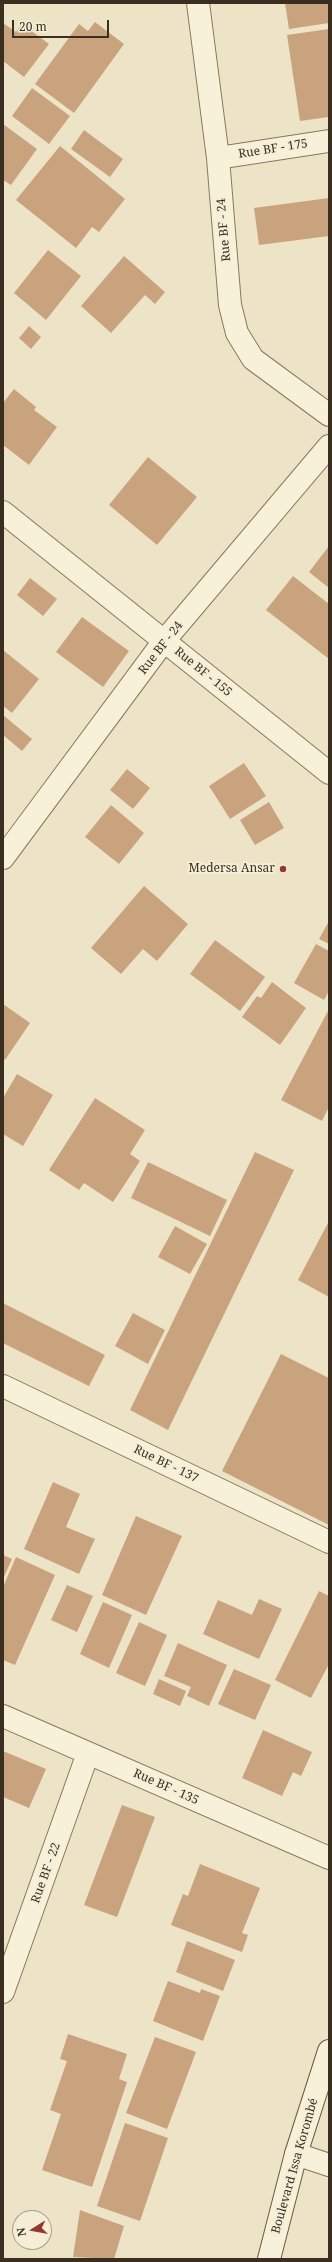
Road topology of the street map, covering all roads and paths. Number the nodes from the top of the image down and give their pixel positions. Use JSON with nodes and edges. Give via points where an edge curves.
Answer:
{"nodes":[{"id":1,"x":198,"y":3,"type":"edge"},
{"id":2,"x":329,"y":140,"type":"edge"},
{"id":3,"x":218,"y":158,"type":"junction"},
{"id":4,"x":329,"y":415,"type":"edge"},
{"id":5,"x":329,"y":446,"type":"edge"},
{"id":6,"x":3,"y":512,"type":"edge"},
{"id":7,"x":164,"y":641,"type":"junction"},
{"id":8,"x":329,"y":773,"type":"edge"},
{"id":9,"x":3,"y":858,"type":"edge"},
{"id":10,"x":3,"y":1386,"type":"edge"},
{"id":11,"x":329,"y":1542,"type":"edge"},
{"id":12,"x":3,"y":1716,"type":"edge"},
{"id":13,"x":88,"y":1753,"type":"junction"},
{"id":14,"x":329,"y":1858,"type":"edge"},
{"id":15,"x":3,"y":1992,"type":"edge"},
{"id":16,"x":329,"y":2051,"type":"edge"},
{"id":17,"x":296,"y":2154,"type":"junction"},
{"id":18,"x":329,"y":2165,"type":"edge"},
{"id":19,"x":269,"y":2259,"type":"edge"}],
"edges":[{"from":1,"to":3,"type":"street","name":"Rue BF - 24"},
{"from":2,"to":3,"type":"street","name":"Rue BF - 175"},
{"from":3,"to":4,"type":"street","name":"Rue BF - 24","via":[[230,305],[237,333],[253,359]]},
{"from":5,"to":7,"type":"street","name":"Rue BF - 24"},
{"from":6,"to":7,"type":"street","name":"Rue BF - 155"},
{"from":7,"to":8,"type":"street","name":"Rue BF - 155"},
{"from":7,"to":9,"type":"street","name":"Rue BF - 24"},
{"from":10,"to":11,"type":"street","name":"Rue BF - 137"},
{"from":12,"to":13,"type":"street","name":"Rue BF - 135"},
{"from":13,"to":14,"type":"street","name":"Rue BF - 135"},
{"from":13,"to":15,"type":"street","name":"Rue BF - 22"},
{"from":16,"to":17,"type":"street","name":"Boulevard Issa Korombé"},
{"from":17,"to":18,"type":"street"},
{"from":17,"to":19,"type":"street","name":"Boulevard Issa Korombé"}]}
